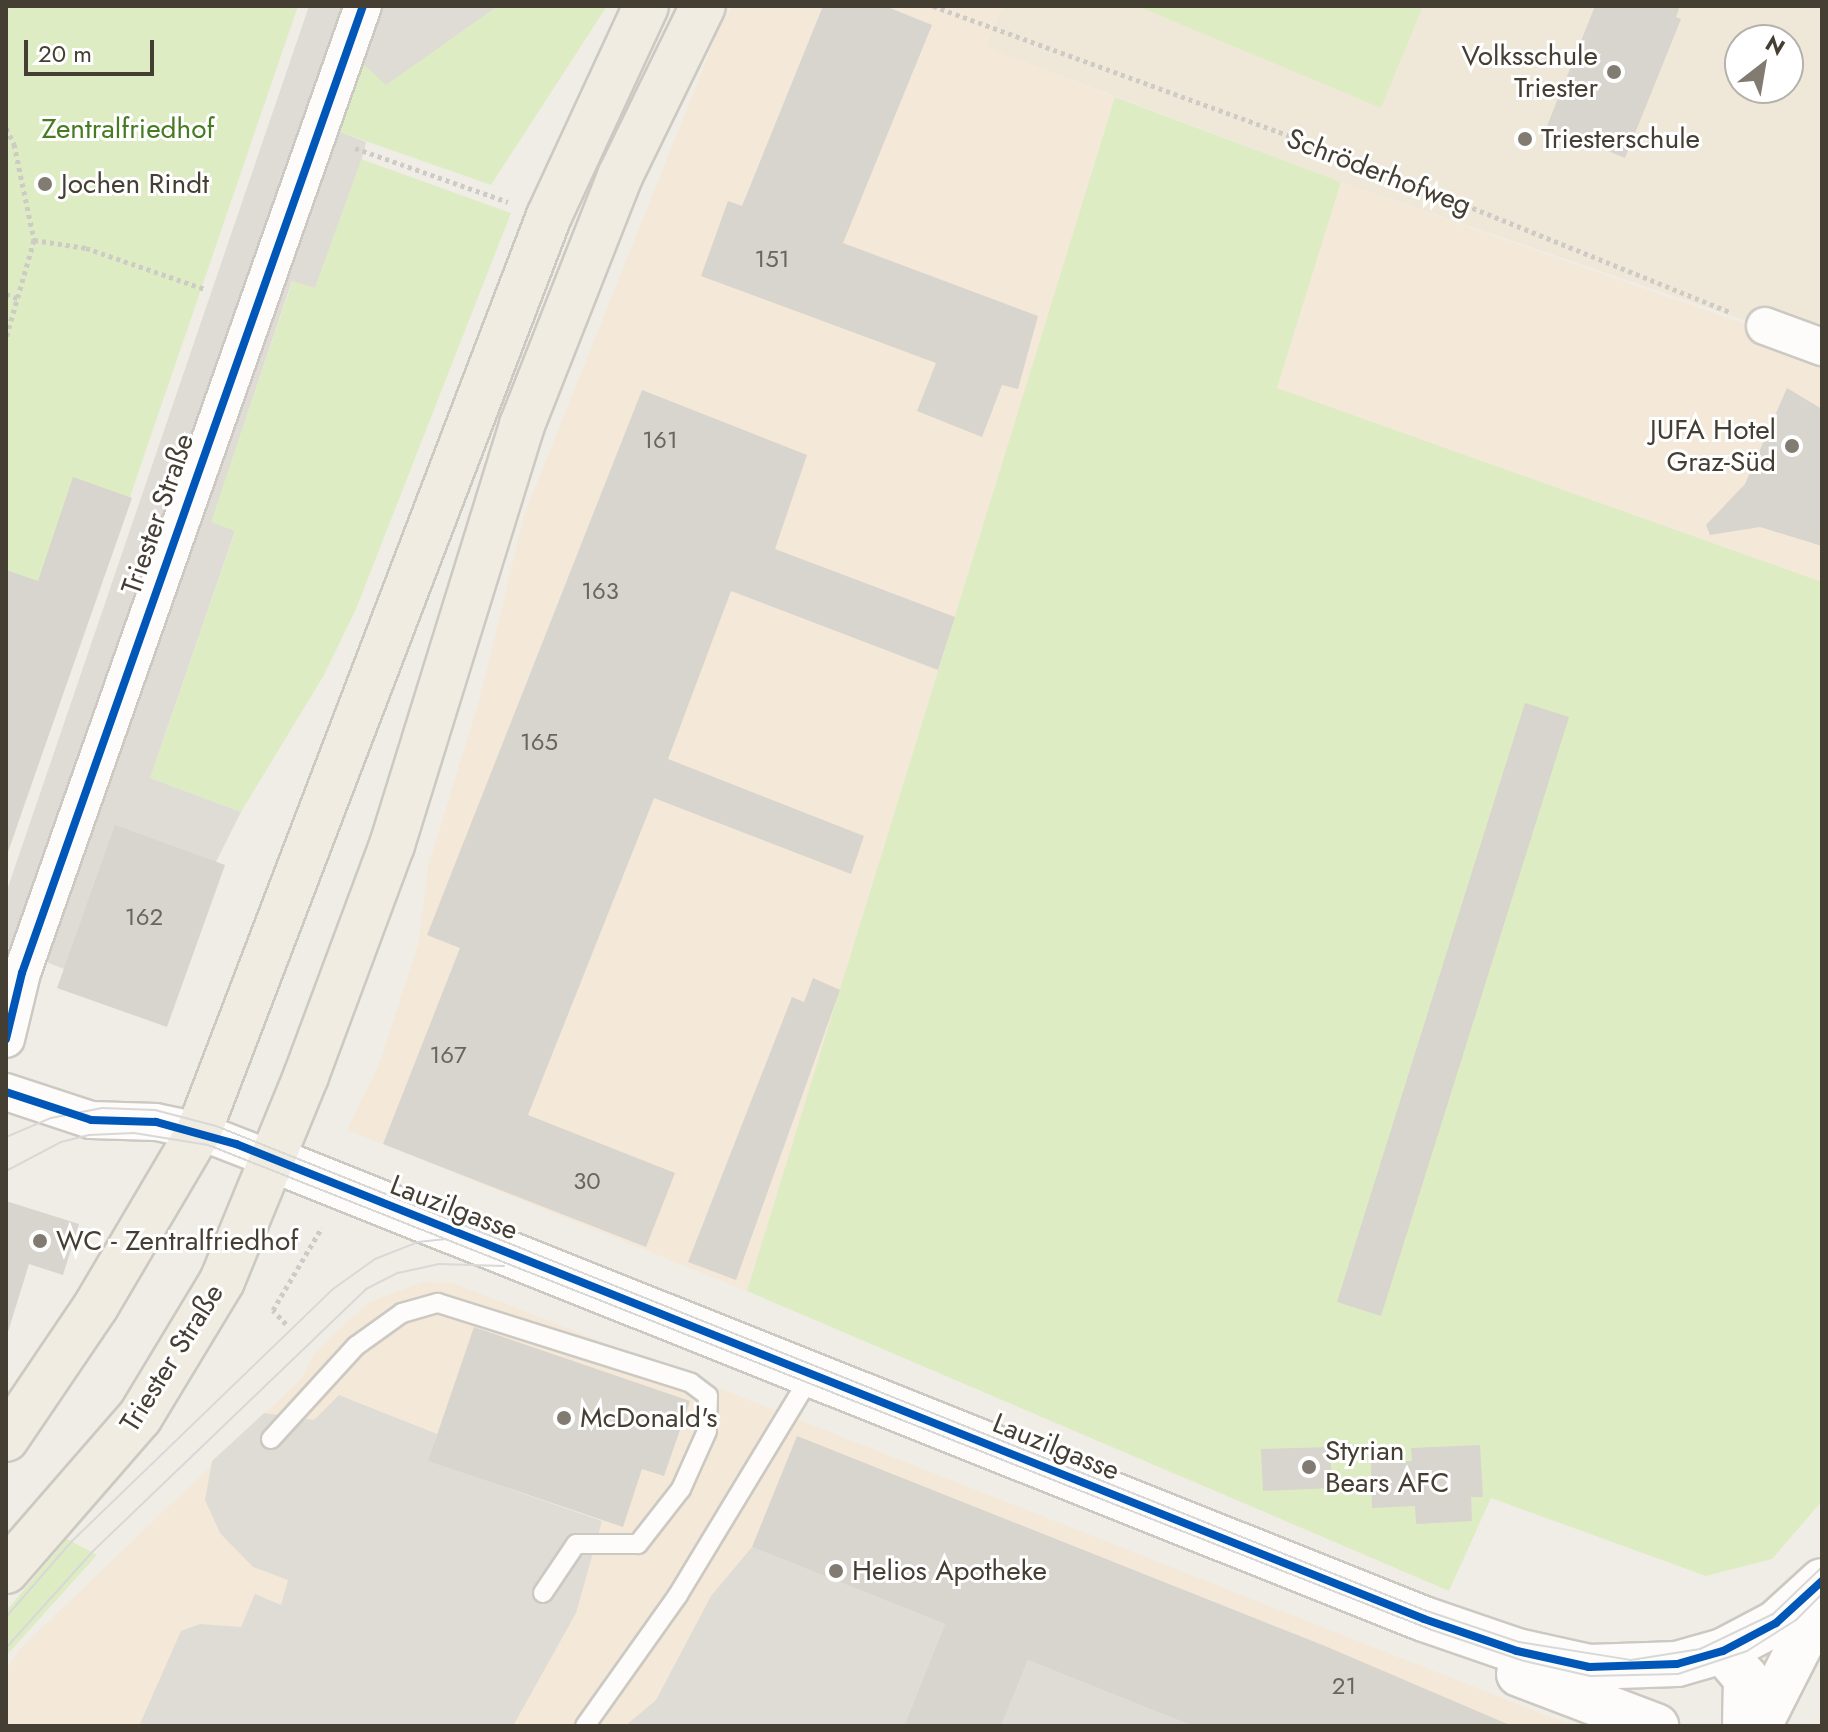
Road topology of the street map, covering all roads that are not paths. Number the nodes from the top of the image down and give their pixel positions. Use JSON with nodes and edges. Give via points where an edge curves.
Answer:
{"nodes":[{"id":1,"x":363,"y":6,"type":"edge"},
{"id":2,"x":646,"y":6,"type":"edge"},
{"id":3,"x":703,"y":6,"type":"edge"},
{"id":4,"x":1765,"y":326,"type":"road end"},
{"id":5,"x":1822,"y":347,"type":"edge"},
{"id":6,"x":6,"y":1039,"type":"edge"},
{"id":7,"x":6,"y":1092,"type":"edge"},
{"id":8,"x":199,"y":1131,"type":"junction"},
{"id":9,"x":271,"y":1159,"type":"junction"},
{"id":10,"x":812,"y":1373,"type":"junction"},
{"id":11,"x":6,"y":1439,"type":"edge"},
{"id":12,"x":271,"y":1439,"type":"dead end"},
{"id":13,"x":6,"y":1571,"type":"edge"},
{"id":14,"x":1822,"y":1581,"type":"edge"},
{"id":15,"x":543,"y":1593,"type":"dead end"},
{"id":16,"x":1822,"y":1602,"type":"edge"},
{"id":17,"x":1424,"y":1619,"type":"junction"},
{"id":18,"x":1723,"y":1651,"type":"junction"},
{"id":19,"x":585,"y":1726,"type":"edge"},
{"id":20,"x":1656,"y":1726,"type":"edge"},
{"id":21,"x":1745,"y":1726,"type":"edge"},
{"id":22,"x":1759,"y":1726,"type":"edge"}],
"edges":[{"from":1,"to":6,"type":"street","name":"Triester Straße","via":[[33,943]]},
{"from":2,"to":8,"type":"main road","via":[[549,216]]},
{"from":3,"to":9,"type":"main road","name":"Triester Straße","via":[[620,176],[522,425],[392,845]]},
{"from":4,"to":5,"type":"street"},
{"from":7,"to":8,"type":"street","via":[[91,1120],[156,1122]]},
{"from":8,"to":9,"type":"street"},
{"from":8,"to":11,"type":"main road","via":[[96,1306]]},
{"from":9,"to":10,"type":"street","name":"Lauzilgasse"},
{"from":9,"to":13,"type":"main road","name":"Triester Straße","via":[[207,1311],[140,1417]]},
{"from":10,"to":17,"type":"street","name":"Lauzilgasse"},
{"from":10,"to":19,"type":"lane","via":[[678,1595]]},
{"from":12,"to":15,"type":"lane","via":[[356,1346],[402,1313],[438,1303],[691,1383],[708,1396],[707,1431],[681,1489],[638,1544],[576,1544]]},
{"from":14,"to":18,"type":"street","name":"Lauzilgasse","via":[[1776,1623]]},
{"from":16,"to":22,"type":"street"},
{"from":17,"to":18,"type":"street","name":"Lauzilgasse","via":[[1517,1651],[1589,1667],[1677,1664]]},
{"from":17,"to":20,"type":"street","name":"Lauzilgasse","via":[[1496,1665]]},
{"from":18,"to":21,"type":"street","via":[[1746,1678]]}]}
